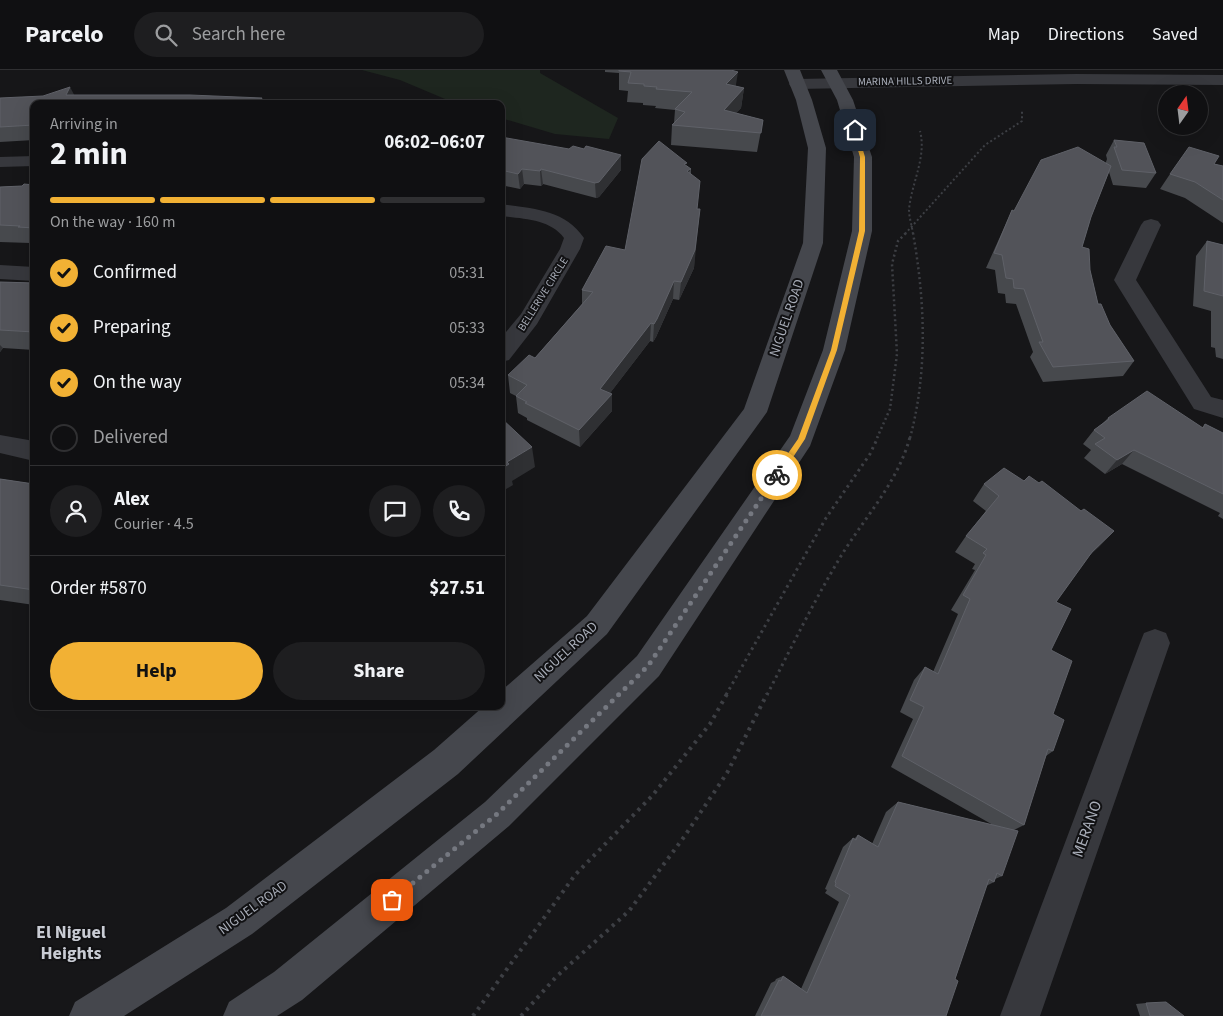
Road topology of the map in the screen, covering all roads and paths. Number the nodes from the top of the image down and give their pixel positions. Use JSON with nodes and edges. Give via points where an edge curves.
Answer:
{"nodes":[{"id":1,"x":832,"y":76,"type":"edge"},
{"id":2,"x":1223,"y":80,"type":"edge"},
{"id":3,"x":821,"y":94,"type":"edge"},
{"id":4,"x":1022,"y":110,"type":"dead end"},
{"id":5,"x":920,"y":131,"type":"dead end"},
{"id":6,"x":30,"y":161,"type":"edge"},
{"id":7,"x":0,"y":162,"type":"edge"},
{"id":8,"x":505,"y":211,"type":"edge"},
{"id":9,"x":1151,"y":225,"type":"dead end"},
{"id":10,"x":912,"y":226,"type":"junction"},
{"id":11,"x":0,"y":272,"type":"edge"},
{"id":12,"x":30,"y":274,"type":"edge"},
{"id":13,"x":505,"y":349,"type":"edge"},
{"id":14,"x":1223,"y":409,"type":"edge"},
{"id":15,"x":0,"y":444,"type":"edge"},
{"id":16,"x":30,"y":449,"type":"edge"},
{"id":17,"x":1155,"y":643,"type":"dead end"},
{"id":18,"x":505,"y":708,"type":"edge"},
{"id":19,"x":503,"y":710,"type":"edge"},
{"id":20,"x":89,"y":1016,"type":"edge"},
{"id":21,"x":243,"y":1016,"type":"edge"},
{"id":22,"x":473,"y":1016,"type":"edge"},
{"id":23,"x":521,"y":1016,"type":"edge"},
{"id":24,"x":1020,"y":1016,"type":"edge"}],
"edges":[{"from":1,"to":2,"type":"street","name":"MARINA HILLS DRIVE"},
{"from":1,"to":3,"type":"main road","name":"NIGUEL ROAD"},
{"from":1,"to":3,"type":"street","name":"MARINA HILLS DRIVE"},
{"from":3,"to":18,"type":"main road","name":"NIGUEL ROAD","via":[[813,243],[755,412],[597,624]]},
{"from":3,"to":21,"type":"main road","name":"NIGUEL ROAD","via":[[863,157],[862,231],[834,350],[801,439],[648,666],[497,814],[288,986]]},
{"from":4,"to":10,"type":"path","via":[[1022,121],[985,146]]},
{"from":5,"to":10,"type":"path","via":[[920,157],[909,211]]},
{"from":6,"to":7,"type":"street"},
{"from":8,"to":13,"type":"street","name":"BELLERIVE CIRCLE","via":[[559,223],[569,229],[574,238],[567,256],[529,319]]},
{"from":9,"to":14,"type":"street","via":[[1125,280],[1203,403]]},
{"from":10,"to":22,"type":"path","via":[[898,241],[892,264],[897,354],[890,409],[870,454],[826,518],[710,724],[652,796],[574,876]]},
{"from":10,"to":23,"type":"path","via":[[924,332],[918,402],[908,445],[888,487],[842,555],[727,773],[684,837],[629,911],[556,977]]},
{"from":11,"to":12,"type":"street"},
{"from":15,"to":16,"type":"street"},
{"from":17,"to":24,"type":"street","name":"MERANO"},
{"from":19,"to":20,"type":"main road","name":"NIGUEL ROAD","via":[[446,762],[240,921]]}]}
